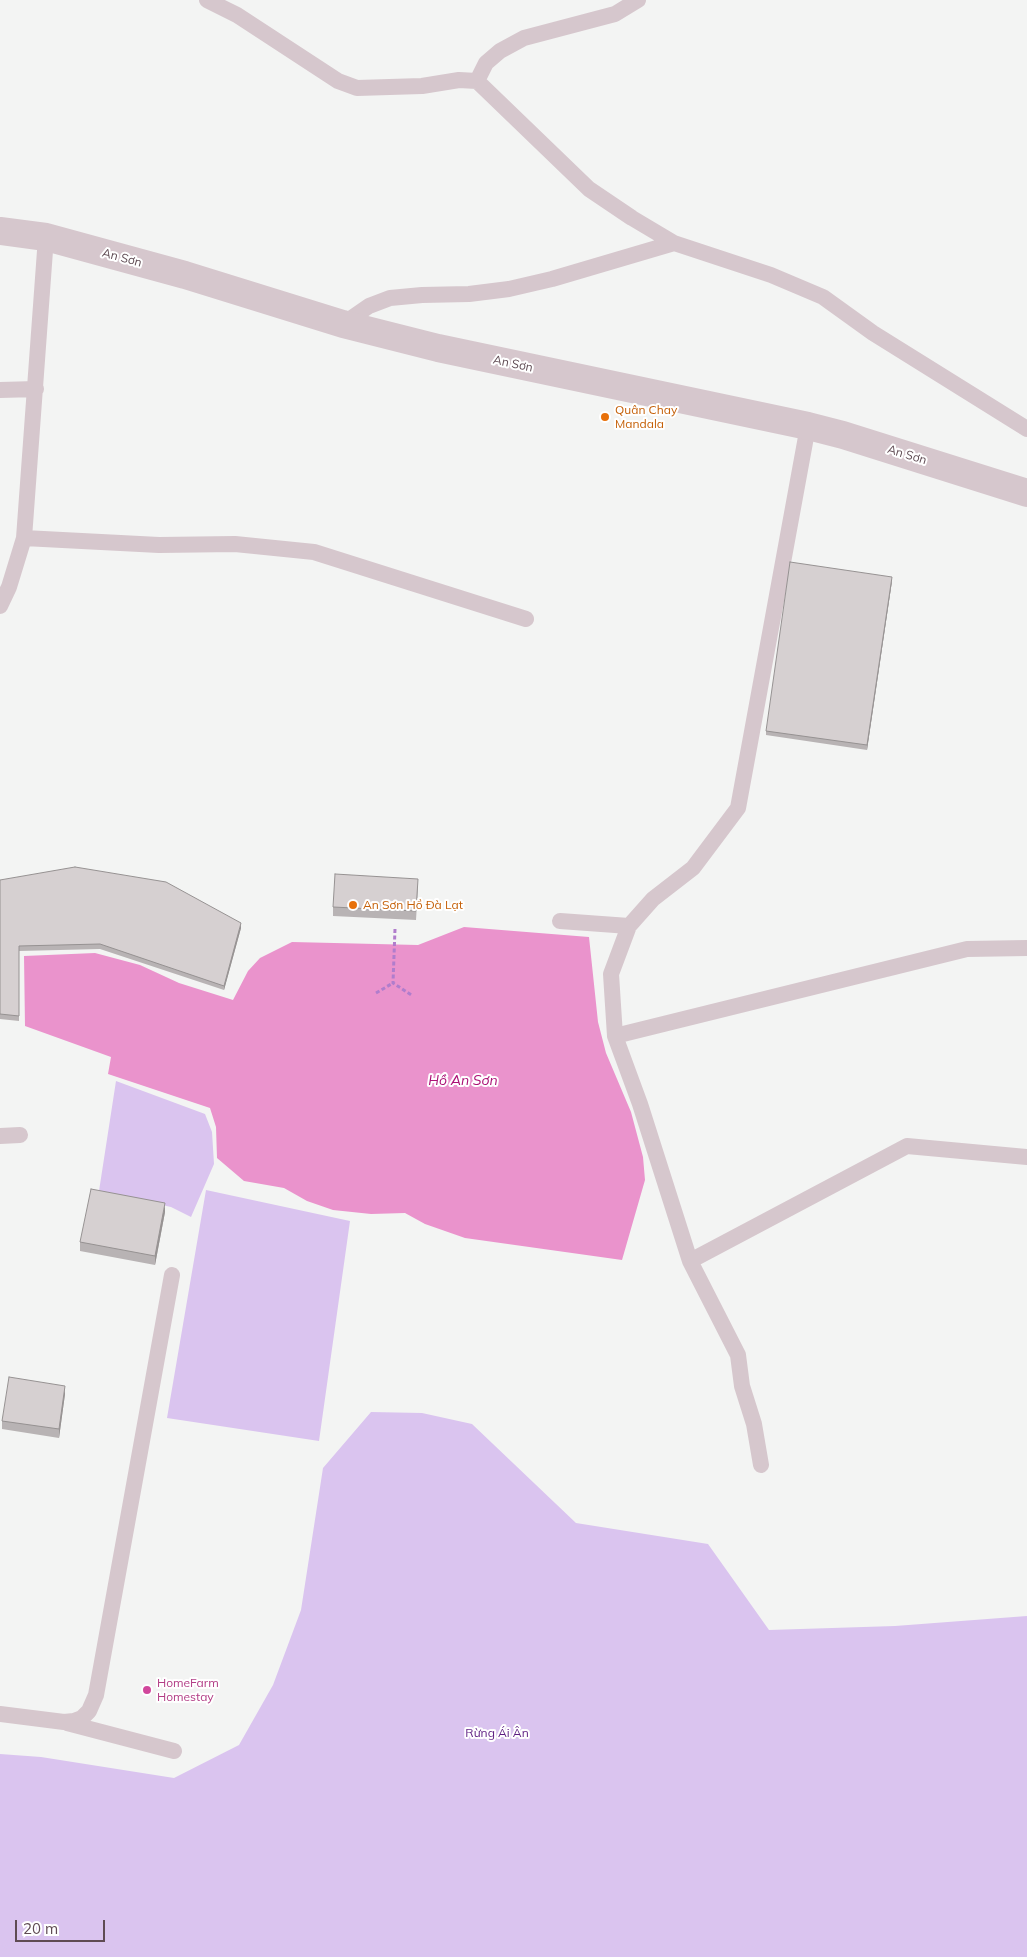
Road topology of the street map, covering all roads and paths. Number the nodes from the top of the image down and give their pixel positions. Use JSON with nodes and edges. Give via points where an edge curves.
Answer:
{"nodes":[{"id":1,"x":207,"y":0,"type":"edge"},
{"id":2,"x":638,"y":0,"type":"edge"},
{"id":3,"x":477,"y":81,"type":"junction"},
{"id":4,"x":0,"y":231,"type":"edge"},
{"id":5,"x":46,"y":237,"type":"junction"},
{"id":6,"x":674,"y":243,"type":"junction"},
{"id":7,"x":343,"y":324,"type":"junction"},
{"id":8,"x":36,"y":389,"type":"junction"},
{"id":9,"x":0,"y":390,"type":"edge"},
{"id":10,"x":808,"y":426,"type":"junction"},
{"id":11,"x":1027,"y":428,"type":"edge"},
{"id":12,"x":1027,"y":493,"type":"edge"},
{"id":13,"x":24,"y":538,"type":"junction"},
{"id":14,"x":0,"y":606,"type":"edge"},
{"id":15,"x":526,"y":619,"type":"dead end"},
{"id":16,"x":560,"y":920,"type":"dead end"},
{"id":17,"x":629,"y":926,"type":"junction"},
{"id":18,"x":395,"y":929,"type":"dead end"},
{"id":19,"x":1027,"y":948,"type":"edge"},
{"id":20,"x":393,"y":983,"type":"junction"},
{"id":21,"x":376,"y":993,"type":"dead end"},
{"id":22,"x":414,"y":996,"type":"dead end"},
{"id":23,"x":615,"y":1036,"type":"junction"},
{"id":24,"x":20,"y":1135,"type":"dead end"},
{"id":25,"x":0,"y":1136,"type":"edge"},
{"id":26,"x":1027,"y":1157,"type":"edge"},
{"id":27,"x":690,"y":1261,"type":"junction"},
{"id":28,"x":172,"y":1275,"type":"dead end"},
{"id":29,"x":761,"y":1465,"type":"dead end"},
{"id":30,"x":0,"y":1714,"type":"edge"},
{"id":31,"x":64,"y":1722,"type":"junction"},
{"id":32,"x":174,"y":1751,"type":"dead end"}],
"edges":[{"from":1,"to":3,"type":"lane","via":[[237,15],[338,81],[358,88]]},
{"from":2,"to":3,"type":"lane","via":[[615,14],[524,38],[486,63]]},
{"from":3,"to":6,"type":"lane","via":[[589,189]]},
{"from":4,"to":5,"type":"street","name":"An Sơn"},
{"from":5,"to":7,"type":"street","name":"An Sơn","via":[[185,275]]},
{"from":5,"to":8,"type":"lane"},
{"from":6,"to":7,"type":"lane","via":[[509,289],[390,298],[369,306]]},
{"from":6,"to":11,"type":"lane","via":[[771,275],[823,297],[881,338]]},
{"from":7,"to":10,"type":"street","name":"An Sơn","via":[[438,348]]},
{"from":8,"to":9,"type":"lane"},
{"from":8,"to":13,"type":"lane"},
{"from":10,"to":12,"type":"street","name":"An Sơn"},
{"from":10,"to":17,"type":"lane","via":[[738,808],[693,868],[652,899]]},
{"from":13,"to":14,"type":"lane"},
{"from":13,"to":15,"type":"lane","via":[[159,545],[235,544],[314,552]]},
{"from":16,"to":17,"type":"lane"},
{"from":17,"to":23,"type":"lane","via":[[611,974]]},
{"from":18,"to":20,"type":"path"},
{"from":19,"to":23,"type":"lane","via":[[967,949]]},
{"from":20,"to":21,"type":"path"},
{"from":20,"to":22,"type":"path"},
{"from":23,"to":27,"type":"lane"},
{"from":24,"to":25,"type":"lane"},
{"from":26,"to":27,"type":"lane","via":[[907,1146]]},
{"from":27,"to":29,"type":"lane","via":[[738,1355]]},
{"from":28,"to":31,"type":"lane","via":[[96,1695],[82,1718]]},
{"from":30,"to":31,"type":"lane"},
{"from":31,"to":32,"type":"lane"}]}
